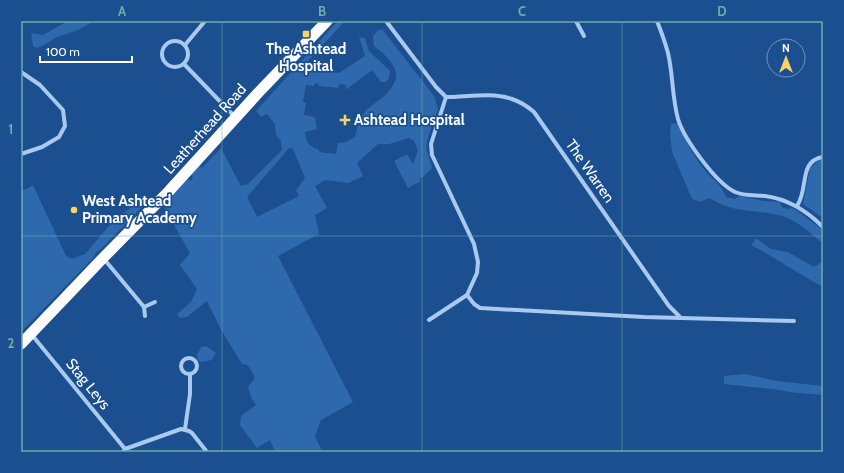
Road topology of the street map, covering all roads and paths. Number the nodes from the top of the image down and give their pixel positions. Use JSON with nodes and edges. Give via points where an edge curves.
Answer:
{"nodes":[{"id":1,"x":205,"y":21,"type":"edge"},
{"id":2,"x":327,"y":21,"type":"edge"},
{"id":3,"x":386,"y":21,"type":"edge"},
{"id":4,"x":576,"y":21,"type":"edge"},
{"id":5,"x":657,"y":21,"type":"edge"},
{"id":6,"x":584,"y":36,"type":"dead end"},
{"id":7,"x":185,"y":45,"type":"junction"},
{"id":8,"x":184,"y":64,"type":"junction"},
{"id":9,"x":21,"y":72,"type":"edge"},
{"id":10,"x":446,"y":97,"type":"junction"},
{"id":11,"x":236,"y":118,"type":"junction"},
{"id":12,"x":21,"y":154,"type":"edge"},
{"id":13,"x":823,"y":157,"type":"edge"},
{"id":14,"x":797,"y":206,"type":"junction"},
{"id":15,"x":822,"y":224,"type":"edge"},
{"id":16,"x":102,"y":258,"type":"junction"},
{"id":17,"x":468,"y":295,"type":"junction"},
{"id":18,"x":155,"y":302,"type":"dead end"},
{"id":19,"x":144,"y":307,"type":"junction"},
{"id":20,"x":145,"y":316,"type":"dead end"},
{"id":21,"x":680,"y":317,"type":"junction"},
{"id":22,"x":429,"y":320,"type":"dead end"},
{"id":23,"x":794,"y":321,"type":"dead end"},
{"id":24,"x":31,"y":334,"type":"junction"},
{"id":25,"x":21,"y":344,"type":"edge"},
{"id":26,"x":190,"y":374,"type":"junction"},
{"id":27,"x":185,"y":429,"type":"junction"},
{"id":28,"x":124,"y":451,"type":"edge"},
{"id":29,"x":207,"y":452,"type":"edge"}],
"edges":[{"from":1,"to":7,"type":"street"},
{"from":2,"to":11,"type":"highway","name":"Leatherhead Road"},
{"from":3,"to":10,"type":"street"},
{"from":4,"to":6,"type":"street"},
{"from":5,"to":14,"type":"street","via":[[668,53],[678,118],[705,164],[726,187],[736,193],[776,198]]},
{"from":7,"to":8,"type":"street","via":[[188,58]]},
{"from":7,"to":8,"type":"street","via":[[172,40],[162,49],[161,56],[171,67]]},
{"from":8,"to":11,"type":"street"},
{"from":9,"to":12,"type":"street","via":[[40,85],[62,110],[65,126],[59,137],[42,147]]},
{"from":10,"to":17,"type":"street","via":[[431,144],[432,155],[477,253],[477,273]]},
{"from":10,"to":21,"type":"street","name":"The Warren","via":[[511,98],[534,112],[669,306]]},
{"from":11,"to":16,"type":"highway","name":"Leatherhead Road","via":[[169,191]]},
{"from":13,"to":14,"type":"street","via":[[809,165],[803,194]]},
{"from":14,"to":15,"type":"street"},
{"from":16,"to":19,"type":"street"},
{"from":16,"to":24,"type":"highway","name":"Leatherhead Road"},
{"from":17,"to":21,"type":"street","via":[[480,308]]},
{"from":17,"to":22,"type":"street"},
{"from":18,"to":19,"type":"street"},
{"from":19,"to":20,"type":"street"},
{"from":21,"to":23,"type":"street"},
{"from":24,"to":25,"type":"highway","name":"Leatherhead Road"},
{"from":24,"to":28,"type":"street","name":"Stag Leys"},
{"from":26,"to":26,"type":"street","via":[[181,367],[182,362],[189,358],[196,361],[198,366],[195,372]]},
{"from":26,"to":27,"type":"street"},
{"from":27,"to":28,"type":"street","name":"Stag Leys"},
{"from":27,"to":29,"type":"street","via":[[194,435]]}]}
